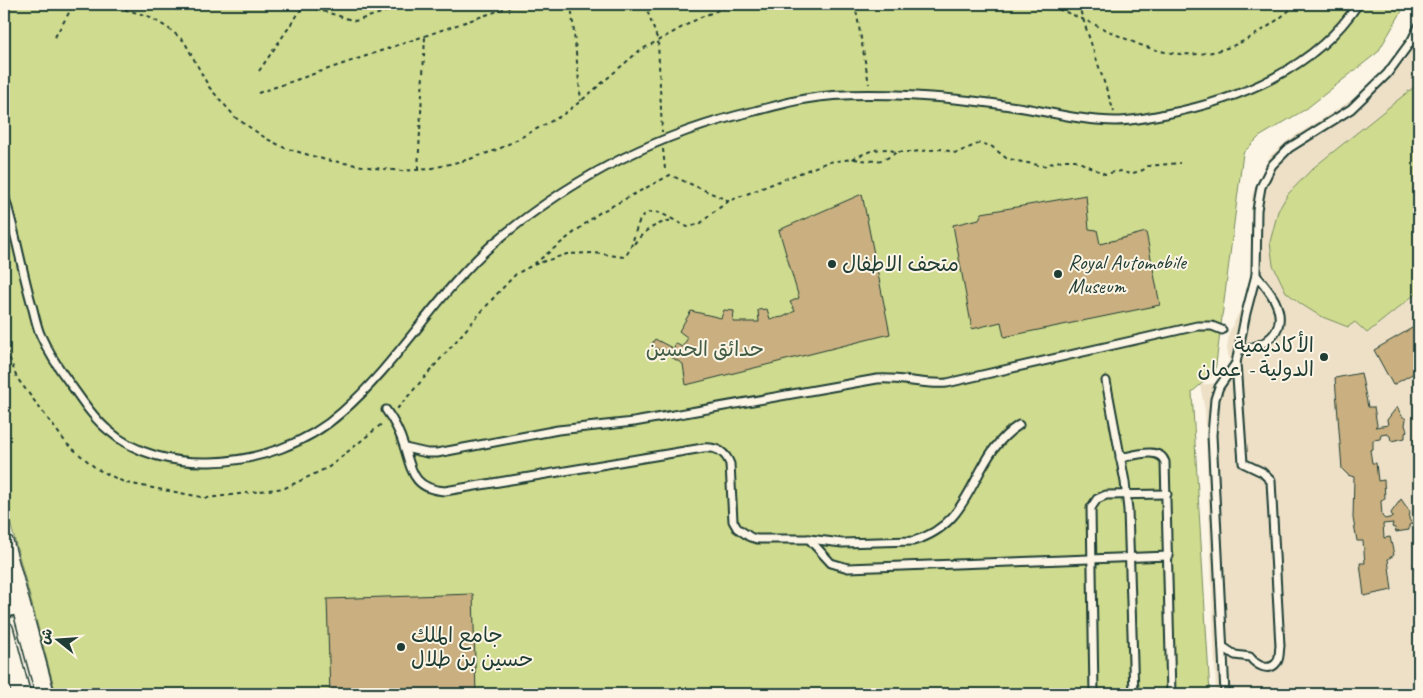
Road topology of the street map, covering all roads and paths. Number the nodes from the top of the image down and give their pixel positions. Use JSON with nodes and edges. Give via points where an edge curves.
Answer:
{"nodes":[{"id":1,"x":61,"y":4,"type":"edge"},
{"id":2,"x":300,"y":4,"type":"edge"},
{"id":3,"x":406,"y":4,"type":"edge"},
{"id":4,"x":518,"y":4,"type":"edge"},
{"id":5,"x":571,"y":4,"type":"edge"},
{"id":6,"x":645,"y":4,"type":"edge"},
{"id":7,"x":734,"y":4,"type":"edge"},
{"id":8,"x":854,"y":4,"type":"edge"},
{"id":9,"x":1043,"y":4,"type":"edge"},
{"id":10,"x":1078,"y":4,"type":"edge"},
{"id":11,"x":1297,"y":4,"type":"edge"},
{"id":12,"x":1358,"y":4,"type":"edge"},
{"id":13,"x":74,"y":5,"type":"edge"},
{"id":14,"x":304,"y":5,"type":"edge"},
{"id":15,"x":1083,"y":19,"type":"junction"},
{"id":16,"x":1419,"y":26,"type":"edge"},
{"id":17,"x":425,"y":36,"type":"junction"},
{"id":18,"x":55,"y":37,"type":"dead end"},
{"id":19,"x":658,"y":41,"type":"junction"},
{"id":20,"x":259,"y":70,"type":"dead end"},
{"id":21,"x":258,"y":93,"type":"dead end"},
{"id":22,"x":871,"y":94,"type":"junction"},
{"id":23,"x":581,"y":101,"type":"junction"},
{"id":24,"x":1118,"y":121,"type":"junction"},
{"id":25,"x":662,"y":139,"type":"junction"},
{"id":26,"x":896,"y":152,"type":"junction"},
{"id":27,"x":852,"y":159,"type":"junction"},
{"id":28,"x":1180,"y":163,"type":"dead end"},
{"id":29,"x":418,"y":169,"type":"junction"},
{"id":30,"x":665,"y":169,"type":"dead end"},
{"id":31,"x":4,"y":195,"type":"edge"},
{"id":32,"x":729,"y":201,"type":"junction"},
{"id":33,"x":673,"y":220,"type":"junction"},
{"id":34,"x":632,"y":246,"type":"junction"},
{"id":35,"x":533,"y":265,"type":"junction"},
{"id":36,"x":1256,"y":275,"type":"junction"},
{"id":37,"x":1222,"y":330,"type":"dead end"},
{"id":38,"x":1239,"y":350,"type":"junction"},
{"id":39,"x":1236,"y":363,"type":"junction"},
{"id":40,"x":1106,"y":381,"type":"dead end"},
{"id":41,"x":388,"y":413,"type":"junction"},
{"id":42,"x":1019,"y":426,"type":"dead end"},
{"id":43,"x":378,"y":428,"type":"dead end"},
{"id":44,"x":405,"y":448,"type":"junction"},
{"id":45,"x":1120,"y":458,"type":"junction"},
{"id":46,"x":1127,"y":494,"type":"junction"},
{"id":47,"x":1167,"y":494,"type":"junction"},
{"id":48,"x":809,"y":539,"type":"junction"},
{"id":49,"x":4,"y":543,"type":"edge"},
{"id":50,"x":1169,"y":556,"type":"junction"},
{"id":51,"x":1129,"y":557,"type":"junction"},
{"id":52,"x":1091,"y":559,"type":"junction"},
{"id":53,"x":12,"y":608,"type":"edge"},
{"id":54,"x":4,"y":630,"type":"edge"},
{"id":55,"x":1223,"y":648,"type":"junction"},
{"id":56,"x":21,"y":694,"type":"edge"},
{"id":57,"x":45,"y":694,"type":"edge"},
{"id":58,"x":1094,"y":694,"type":"edge"},
{"id":59,"x":1134,"y":694,"type":"edge"},
{"id":60,"x":1171,"y":694,"type":"edge"},
{"id":61,"x":1225,"y":694,"type":"edge"}],
"edges":[{"from":1,"to":13,"type":"path"},
{"from":2,"to":14,"type":"path"},
{"from":3,"to":14,"type":"path","via":[[355,21]]},
{"from":4,"to":17,"type":"path"},
{"from":5,"to":23,"type":"path"},
{"from":6,"to":19,"type":"path"},
{"from":7,"to":19,"type":"path","via":[[701,17]]},
{"from":8,"to":22,"type":"path"},
{"from":9,"to":15,"type":"path"},
{"from":10,"to":15,"type":"path"},
{"from":11,"to":15,"type":"path","via":[[1234,46],[1199,55],[1169,54]]},
{"from":12,"to":24,"type":"lane","via":[[1339,30],[1320,48],[1276,76],[1235,96],[1203,107]]},
{"from":13,"to":18,"type":"path"},
{"from":13,"to":29,"type":"path","via":[[120,8],[148,16],[168,28],[184,41],[209,87],[236,118],[285,148],[326,160],[375,168]]},
{"from":14,"to":20,"type":"path"},
{"from":15,"to":24,"type":"path"},
{"from":16,"to":36,"type":"lane","via":[[1412,40],[1375,86],[1351,108],[1289,148],[1272,165],[1261,187],[1256,210]]},
{"from":17,"to":21,"type":"path"},
{"from":17,"to":29,"type":"path"},
{"from":19,"to":23,"type":"path","via":[[639,51]]},
{"from":19,"to":25,"type":"path"},
{"from":22,"to":24,"type":"lane","via":[[973,101]]},
{"from":22,"to":25,"type":"lane","via":[[808,99],[749,112]]},
{"from":23,"to":29,"type":"path","via":[[561,116],[499,149],[470,159]]},
{"from":25,"to":30,"type":"path"},
{"from":25,"to":31,"type":"lane","via":[[604,167],[561,193],[493,244],[467,269],[370,387],[337,417],[303,439],[262,455],[227,462],[190,463],[146,454],[109,432],[85,405],[56,365],[40,333]]},
{"from":26,"to":27,"type":"path","via":[[873,150]]},
{"from":26,"to":27,"type":"path","via":[[889,159],[880,161]]},
{"from":26,"to":28,"type":"path","via":[[941,149],[956,153],[980,143],[1017,161],[1043,166],[1075,160],[1105,174],[1120,171],[1130,174],[1148,166]]},
{"from":27,"to":32,"type":"path","via":[[828,162]]},
{"from":32,"to":33,"type":"path","via":[[700,224],[688,228]]},
{"from":32,"to":35,"type":"path","via":[[670,175],[599,213]]},
{"from":33,"to":34,"type":"path","via":[[649,228]]},
{"from":33,"to":34,"type":"path","via":[[657,212],[644,215],[638,223]]},
{"from":34,"to":35,"type":"path","via":[[624,257],[567,254]]},
{"from":35,"to":41,"type":"path","via":[[516,274]]},
{"from":36,"to":38,"type":"lane"},
{"from":36,"to":38,"type":"lane","via":[[1276,302],[1278,324],[1264,344]]},
{"from":37,"to":44,"type":"lane","via":[[1197,326],[947,383],[877,380],[649,420],[558,430],[437,453]]},
{"from":38,"to":39,"type":"lane"},
{"from":39,"to":55,"type":"lane","via":[[1219,387],[1212,435]]},
{"from":39,"to":55,"type":"lane","via":[[1243,463],[1262,472],[1271,481],[1279,658],[1271,667],[1264,668],[1250,657],[1235,655]]},
{"from":40,"to":45,"type":"lane"},
{"from":41,"to":43,"type":"path"},
{"from":41,"to":44,"type":"lane"},
{"from":42,"to":48,"type":"lane","via":[[999,441],[962,505],[932,534],[903,542],[842,543]]},
{"from":44,"to":48,"type":"lane","via":[[415,477],[428,488],[445,491],[714,448],[724,454],[730,464],[732,513],[737,528],[757,539]]},
{"from":45,"to":46,"type":"lane"},
{"from":45,"to":47,"type":"lane","via":[[1156,453],[1162,456]]},
{"from":46,"to":47,"type":"lane"},
{"from":46,"to":51,"type":"lane"},
{"from":46,"to":52,"type":"lane","via":[[1101,496],[1093,503],[1090,514]]},
{"from":47,"to":50,"type":"lane"},
{"from":48,"to":52,"type":"lane","via":[[831,563],[848,568]]},
{"from":49,"to":53,"type":"street"},
{"from":50,"to":51,"type":"lane"},
{"from":50,"to":60,"type":"lane"},
{"from":51,"to":52,"type":"lane"},
{"from":51,"to":59,"type":"lane"},
{"from":52,"to":58,"type":"lane"},
{"from":53,"to":57,"type":"street"},
{"from":54,"to":56,"type":"street"},
{"from":55,"to":61,"type":"lane"}]}
